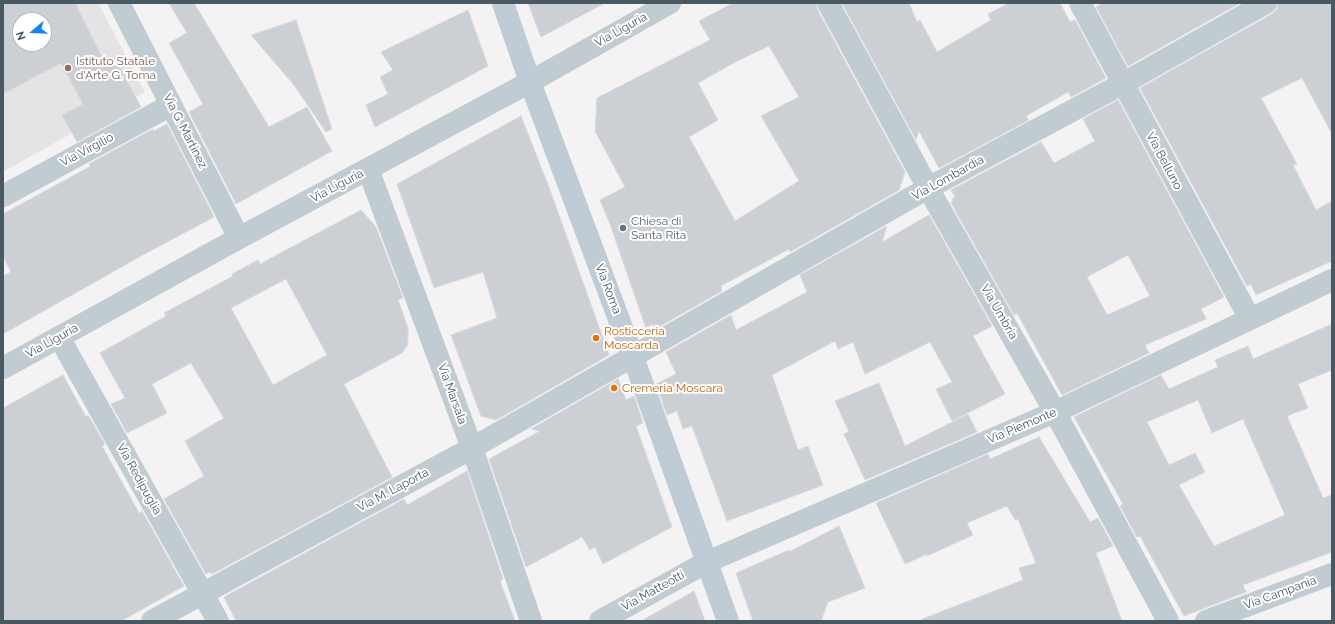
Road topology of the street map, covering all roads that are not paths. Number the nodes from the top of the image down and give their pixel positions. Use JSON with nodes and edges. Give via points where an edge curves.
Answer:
{"nodes":[{"id":1,"x":119,"y":3,"type":"edge"},
{"id":2,"x":503,"y":3,"type":"edge"},
{"id":3,"x":670,"y":3,"type":"edge"},
{"id":4,"x":828,"y":3,"type":"edge"},
{"id":5,"x":1080,"y":3,"type":"edge"},
{"id":6,"x":1266,"y":3,"type":"edge"},
{"id":7,"x":530,"y":82,"type":"junction"},
{"id":8,"x":1122,"y":84,"type":"junction"},
{"id":9,"x":171,"y":105,"type":"junction"},
{"id":10,"x":368,"y":169,"type":"junction"},
{"id":11,"x":928,"y":188,"type":"junction"},
{"id":12,"x":3,"y":196,"type":"edge"},
{"id":13,"x":239,"y":238,"type":"junction"},
{"id":14,"x":1332,"y":280,"type":"edge"},
{"id":15,"x":1250,"y":319,"type":"junction"},
{"id":16,"x":59,"y":337,"type":"junction"},
{"id":17,"x":633,"y":357,"type":"junction"},
{"id":18,"x":3,"y":368,"type":"edge"},
{"id":19,"x":1056,"y":412,"type":"junction"},
{"id":20,"x":472,"y":448,"type":"junction"},
{"id":21,"x":706,"y":562,"type":"junction"},
{"id":22,"x":1332,"y":574,"type":"edge"},
{"id":23,"x":203,"y":593,"type":"junction"},
{"id":24,"x":152,"y":621,"type":"edge"},
{"id":25,"x":218,"y":621,"type":"edge"},
{"id":26,"x":531,"y":621,"type":"edge"},
{"id":27,"x":600,"y":621,"type":"edge"},
{"id":28,"x":728,"y":621,"type":"edge"},
{"id":29,"x":1168,"y":621,"type":"edge"},
{"id":30,"x":1206,"y":621,"type":"edge"}],
"edges":[{"from":1,"to":9,"type":"street","name":"Via G. Martinez"},
{"from":2,"to":7,"type":"main road","name":"Via Roma"},
{"from":3,"to":7,"type":"street","name":"Via Liguria"},
{"from":4,"to":11,"type":"street","name":"Via Umbria"},
{"from":5,"to":8,"type":"street","name":"Via Belluno"},
{"from":6,"to":8,"type":"street","name":"Via Lombardia"},
{"from":7,"to":10,"type":"street","name":"Via Liguria"},
{"from":7,"to":17,"type":"main road","name":"Via Roma"},
{"from":8,"to":11,"type":"street","name":"Via Lombardia"},
{"from":8,"to":15,"type":"street","name":"Via Belluno"},
{"from":9,"to":12,"type":"street","name":"Via Virgilio"},
{"from":9,"to":13,"type":"street","name":"Via G. Martinez"},
{"from":10,"to":13,"type":"street","name":"Via Liguria"},
{"from":10,"to":20,"type":"street","name":"Via Marsala"},
{"from":11,"to":17,"type":"street","name":"Via Lombardia"},
{"from":11,"to":19,"type":"street","name":"Via Umbria"},
{"from":13,"to":16,"type":"street","name":"Via Liguria"},
{"from":14,"to":15,"type":"street","name":"Via Piemonte"},
{"from":15,"to":19,"type":"street","name":"Via Piemonte"},
{"from":16,"to":18,"type":"street","name":"Via Liguria"},
{"from":16,"to":23,"type":"street","name":"Via Redipuglia"},
{"from":17,"to":20,"type":"street","name":"Via M. Laporta"},
{"from":17,"to":21,"type":"main road","name":"Via Roma"},
{"from":19,"to":21,"type":"street","name":"Via Piemonte"},
{"from":19,"to":29,"type":"street","name":"Via Umbria"},
{"from":20,"to":23,"type":"street","name":"Via M. Laporta"},
{"from":20,"to":26,"type":"street","name":"Via Marsala"},
{"from":21,"to":27,"type":"street","name":"Via Matteotti"},
{"from":21,"to":28,"type":"main road","name":"Via Roma"},
{"from":22,"to":30,"type":"street","name":"Via Campania"},
{"from":23,"to":24,"type":"street","name":"Via M. Laporta"},
{"from":23,"to":25,"type":"street","name":"Via Redipuglia"}]}
